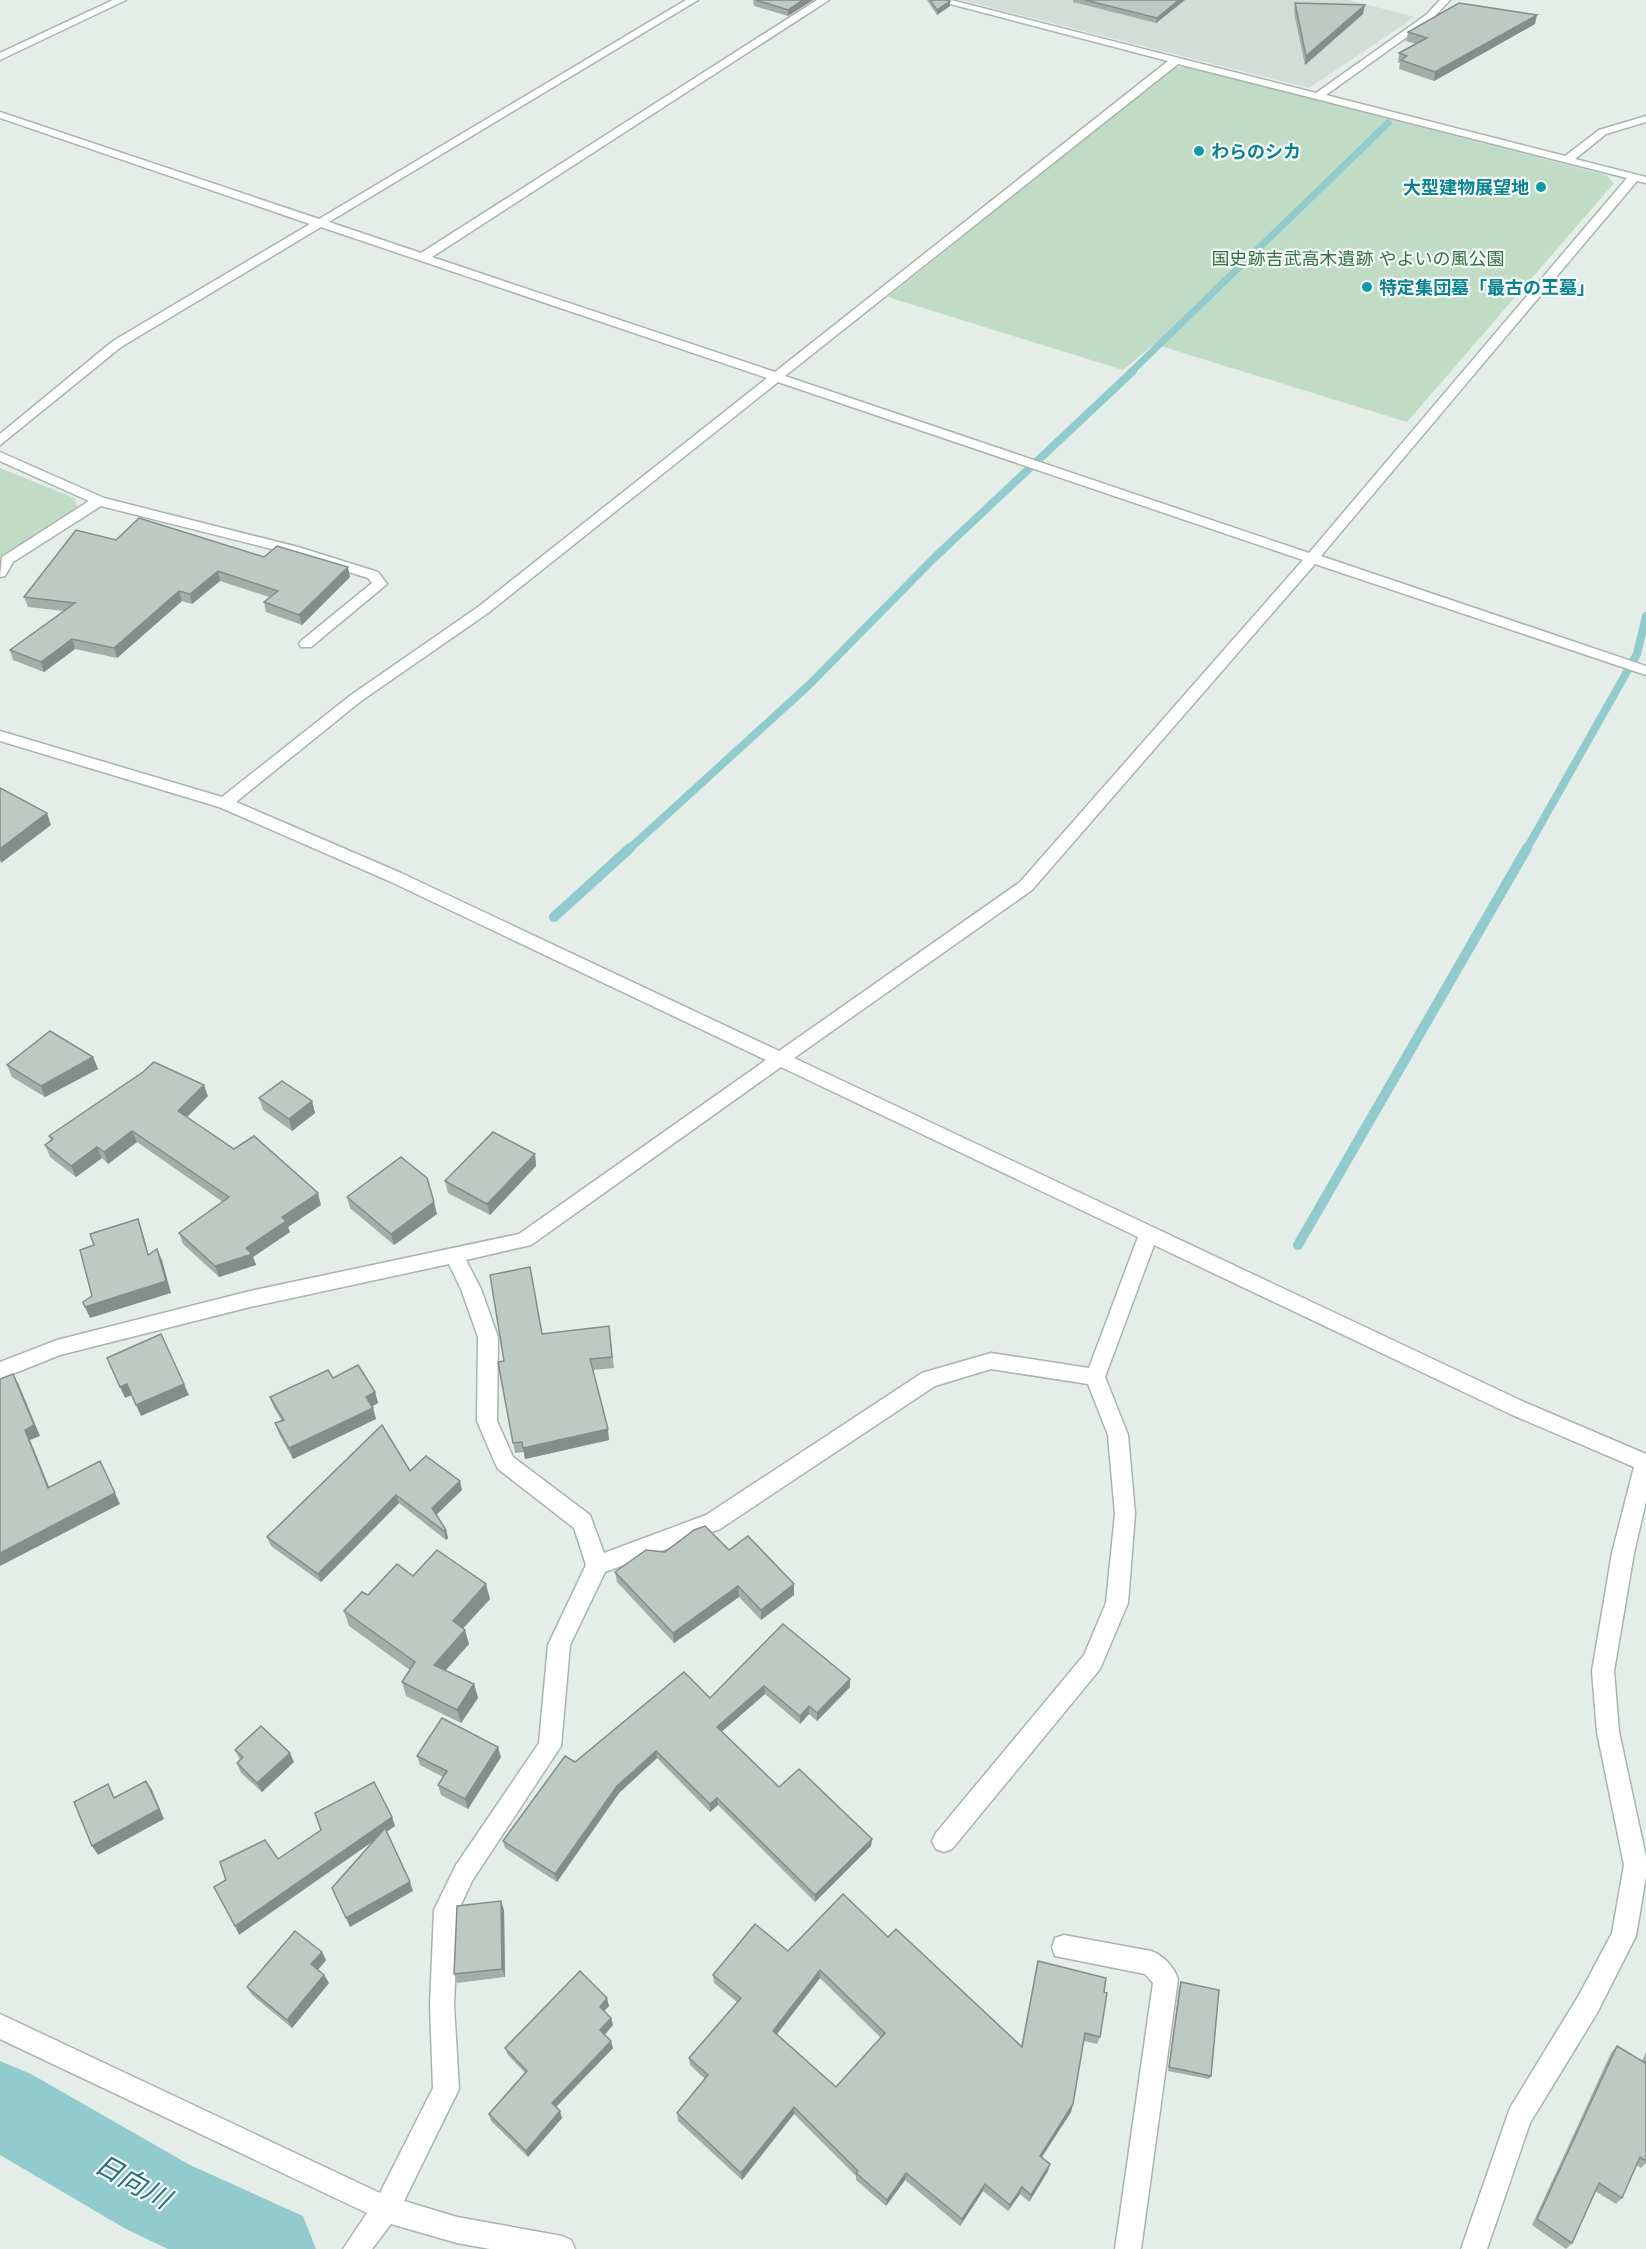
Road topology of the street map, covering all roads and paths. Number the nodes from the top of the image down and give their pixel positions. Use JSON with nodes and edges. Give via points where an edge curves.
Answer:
{"nodes":[{"id":1,"x":121,"y":0,"type":"edge"},
{"id":2,"x":693,"y":0,"type":"edge"},
{"id":3,"x":824,"y":0,"type":"edge"},
{"id":4,"x":940,"y":0,"type":"edge"},
{"id":5,"x":1445,"y":0,"type":"edge"},
{"id":6,"x":0,"y":57,"type":"edge"},
{"id":7,"x":1176,"y":60,"type":"junction"},
{"id":8,"x":1318,"y":96,"type":"junction"},
{"id":9,"x":0,"y":115,"type":"edge"},
{"id":10,"x":1646,"y":119,"type":"edge"},
{"id":11,"x":1567,"y":160,"type":"junction"},
{"id":12,"x":1640,"y":179,"type":"edge"},
{"id":13,"x":318,"y":223,"type":"junction"},
{"id":14,"x":422,"y":258,"type":"junction"},
{"id":15,"x":776,"y":378,"type":"junction"},
{"id":16,"x":0,"y":441,"type":"edge"},
{"id":17,"x":0,"y":456,"type":"edge"},
{"id":18,"x":99,"y":501,"type":"junction"},
{"id":19,"x":1312,"y":558,"type":"junction"},
{"id":20,"x":0,"y":573,"type":"edge"},
{"id":21,"x":306,"y":644,"type":"dead end"},
{"id":22,"x":1644,"y":670,"type":"edge"},
{"id":23,"x":0,"y":736,"type":"edge"},
{"id":24,"x":225,"y":803,"type":"junction"},
{"id":25,"x":781,"y":1060,"type":"junction"},
{"id":26,"x":1149,"y":1234,"type":"junction"},
{"id":27,"x":454,"y":1255,"type":"junction"},
{"id":28,"x":0,"y":1371,"type":"edge"},
{"id":29,"x":1095,"y":1377,"type":"junction"},
{"id":30,"x":1646,"y":1463,"type":"edge"},
{"id":31,"x":597,"y":1565,"type":"junction"},
{"id":32,"x":944,"y":1842,"type":"dead end"},
{"id":33,"x":1064,"y":1947,"type":"dead end"},
{"id":34,"x":0,"y":2026,"type":"edge"},
{"id":35,"x":386,"y":2209,"type":"junction"},
{"id":36,"x":356,"y":2249,"type":"edge"},
{"id":37,"x":562,"y":2249,"type":"edge"},
{"id":38,"x":1128,"y":2249,"type":"edge"},
{"id":39,"x":1474,"y":2249,"type":"edge"}],
"edges":[{"from":1,"to":6,"type":"street"},
{"from":2,"to":13,"type":"street"},
{"from":3,"to":14,"type":"street"},
{"from":4,"to":7,"type":"street"},
{"from":5,"to":8,"type":"street","via":[[1429,17]]},
{"from":7,"to":8,"type":"street"},
{"from":7,"to":15,"type":"street"},
{"from":8,"to":11,"type":"street"},
{"from":9,"to":13,"type":"street"},
{"from":10,"to":11,"type":"street","via":[[1613,126],[1586,140]]},
{"from":11,"to":12,"type":"street"},
{"from":12,"to":19,"type":"street"},
{"from":13,"to":14,"type":"street"},
{"from":13,"to":16,"type":"street","via":[[117,344]]},
{"from":14,"to":15,"type":"street"},
{"from":15,"to":19,"type":"street"},
{"from":15,"to":24,"type":"street","via":[[483,610],[356,698]]},
{"from":17,"to":18,"type":"street"},
{"from":18,"to":20,"type":"street","via":[[7,560]]},
{"from":18,"to":21,"type":"street","via":[[293,550],[373,575],[380,584]]},
{"from":19,"to":22,"type":"street"},
{"from":19,"to":25,"type":"street","via":[[1026,886]]},
{"from":23,"to":24,"type":"street"},
{"from":24,"to":25,"type":"street","via":[[395,877]]},
{"from":25,"to":26,"type":"street"},
{"from":25,"to":27,"type":"street","via":[[524,1240]]},
{"from":26,"to":29,"type":"street"},
{"from":26,"to":30,"type":"street","via":[[1517,1408]]},
{"from":27,"to":28,"type":"street","via":[[250,1299],[57,1347]]},
{"from":27,"to":31,"type":"street","via":[[488,1336],[487,1421],[504,1463],[583,1522]]},
{"from":29,"to":31,"type":"street","via":[[990,1361],[929,1379],[713,1522]]},
{"from":29,"to":32,"type":"street","via":[[1118,1435],[1125,1514],[1117,1603],[1092,1662]]},
{"from":30,"to":39,"type":"street","via":[[1623,1553],[1603,1671],[1608,1732],[1636,1865],[1624,1936],[1520,2117]]},
{"from":31,"to":35,"type":"street","via":[[559,1645],[550,1746],[464,1873],[446,1910],[442,2005],[446,2089]]},
{"from":33,"to":38,"type":"street","via":[[1151,1963],[1166,1979]]},
{"from":34,"to":35,"type":"street"},
{"from":35,"to":36,"type":"street"},
{"from":35,"to":37,"type":"street","via":[[457,2230]]}]}
